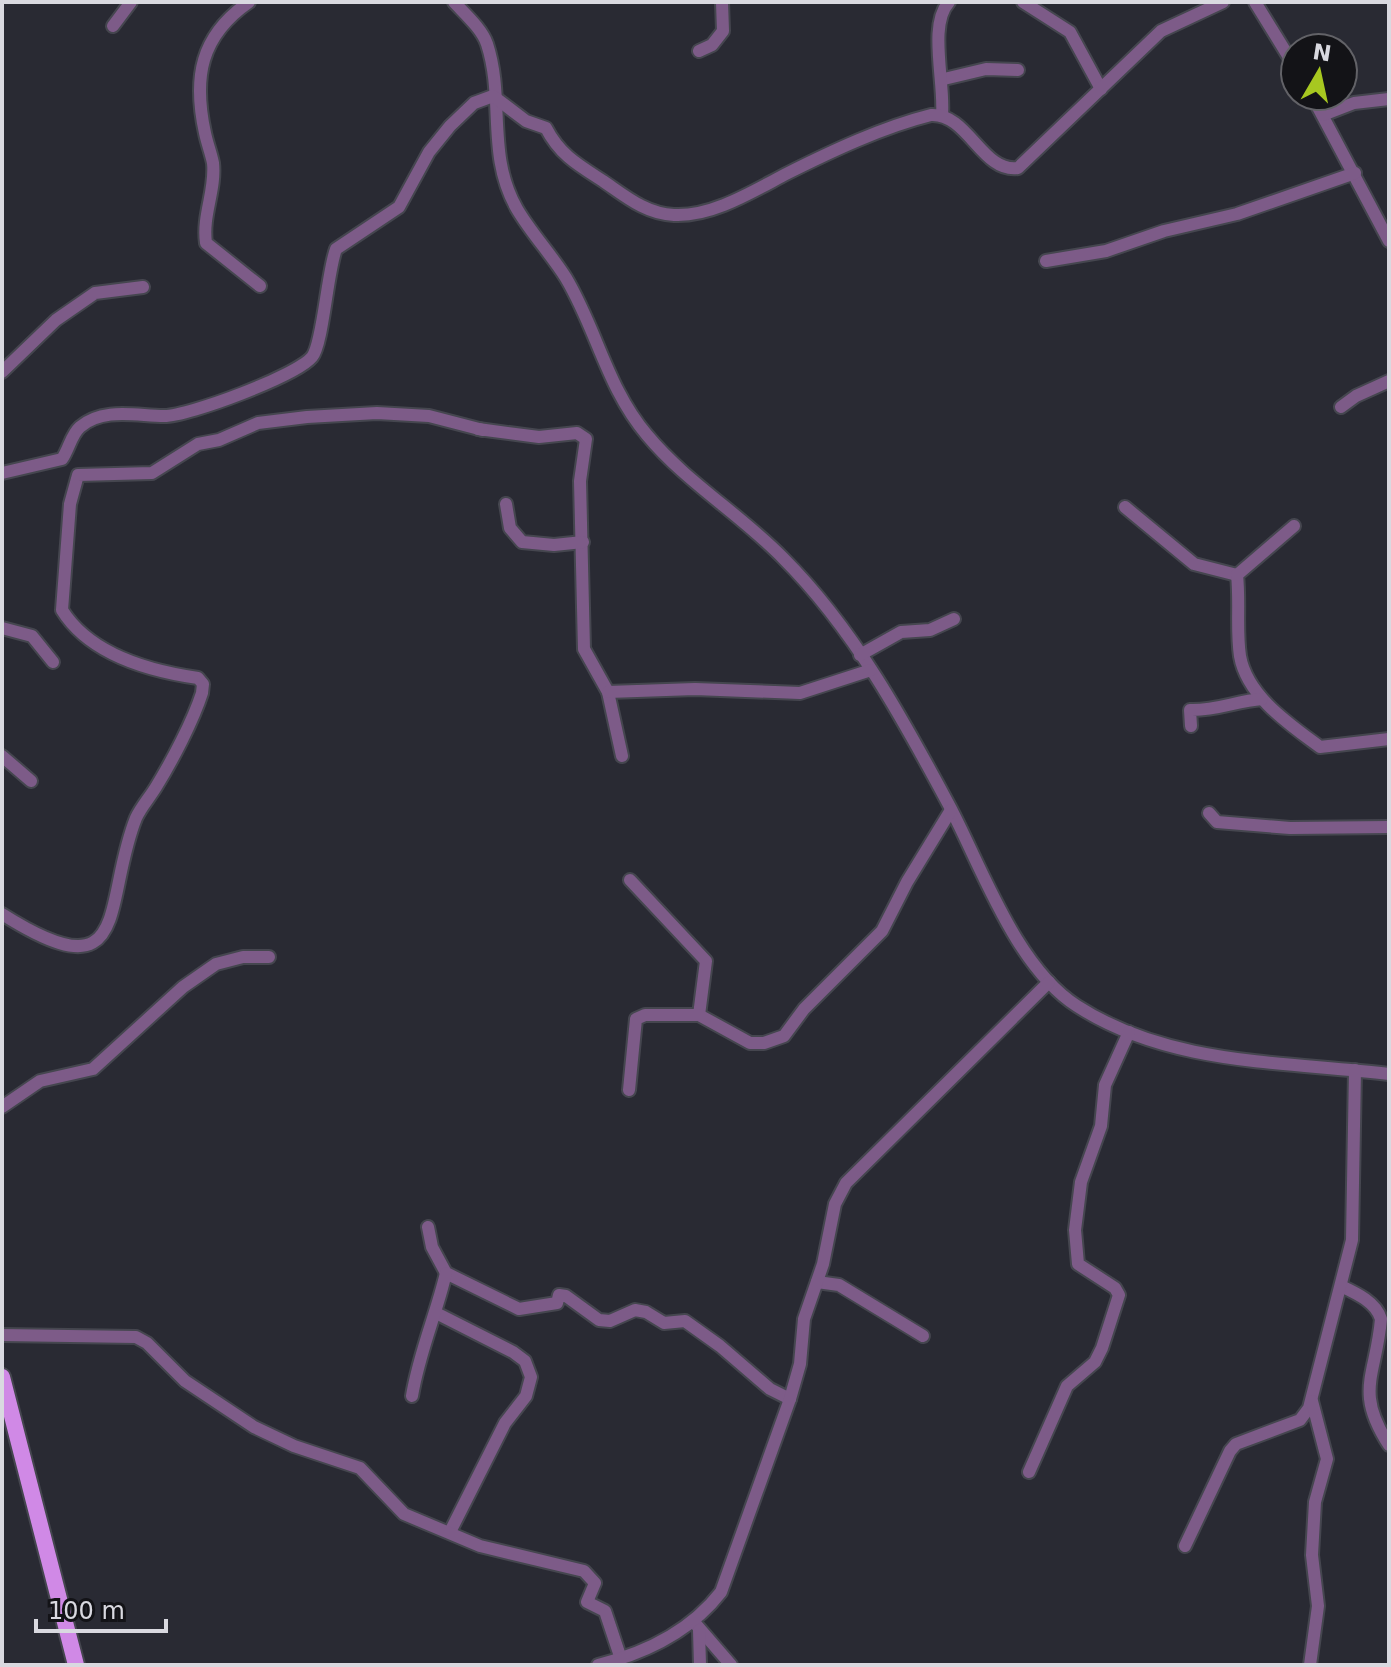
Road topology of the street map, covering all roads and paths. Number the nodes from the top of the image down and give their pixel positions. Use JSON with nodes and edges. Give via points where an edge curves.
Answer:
{"nodes":[{"id":1,"x":131,"y":2,"type":"edge"},
{"id":2,"x":249,"y":2,"type":"edge"},
{"id":3,"x":454,"y":2,"type":"edge"},
{"id":4,"x":722,"y":2,"type":"edge"},
{"id":5,"x":929,"y":2,"type":"edge"},
{"id":6,"x":1023,"y":2,"type":"edge"},
{"id":7,"x":1223,"y":2,"type":"edge"},
{"id":8,"x":1255,"y":2,"type":"edge"},
{"id":9,"x":944,"y":7,"type":"edge"},
{"id":10,"x":113,"y":26,"type":"dead end"},
{"id":11,"x":1279,"y":41,"type":"edge"},
{"id":12,"x":699,"y":51,"type":"dead end"},
{"id":13,"x":1018,"y":70,"type":"dead end"},
{"id":14,"x":944,"y":79,"type":"junction"},
{"id":15,"x":1101,"y":89,"type":"junction"},
{"id":16,"x":493,"y":96,"type":"junction"},
{"id":17,"x":1389,"y":99,"type":"edge"},
{"id":18,"x":1321,"y":112,"type":"edge"},
{"id":19,"x":942,"y":115,"type":"junction"},
{"id":20,"x":1323,"y":115,"type":"junction"},
{"id":21,"x":1355,"y":173,"type":"junction"},
{"id":22,"x":1389,"y":241,"type":"edge"},
{"id":23,"x":1046,"y":261,"type":"dead end"},
{"id":24,"x":260,"y":286,"type":"dead end"},
{"id":25,"x":143,"y":287,"type":"dead end"},
{"id":26,"x":2,"y":372,"type":"edge"},
{"id":27,"x":1389,"y":381,"type":"edge"},
{"id":28,"x":1341,"y":407,"type":"dead end"},
{"id":29,"x":466,"y":428,"type":"dead end"},
{"id":30,"x":483,"y":430,"type":"junction"},
{"id":31,"x":51,"y":463,"type":"junction"},
{"id":32,"x":2,"y":473,"type":"edge"},
{"id":33,"x":74,"y":481,"type":"junction"},
{"id":34,"x":506,"y":504,"type":"dead end"},
{"id":35,"x":1125,"y":507,"type":"dead end"},
{"id":36,"x":1294,"y":526,"type":"dead end"},
{"id":37,"x":583,"y":542,"type":"junction"},
{"id":38,"x":1237,"y":575,"type":"junction"},
{"id":39,"x":954,"y":619,"type":"dead end"},
{"id":40,"x":2,"y":628,"type":"edge"},
{"id":41,"x":860,"y":655,"type":"junction"},
{"id":42,"x":53,"y":662,"type":"dead end"},
{"id":43,"x":871,"y":670,"type":"junction"},
{"id":44,"x":608,"y":692,"type":"junction"},
{"id":45,"x":1262,"y":699,"type":"junction"},
{"id":46,"x":1191,"y":726,"type":"dead end"},
{"id":47,"x":1389,"y":739,"type":"edge"},
{"id":48,"x":2,"y":756,"type":"edge"},
{"id":49,"x":622,"y":756,"type":"dead end"},
{"id":50,"x":31,"y":781,"type":"dead end"},
{"id":51,"x":951,"y":810,"type":"junction"},
{"id":52,"x":1209,"y":813,"type":"dead end"},
{"id":53,"x":1389,"y":827,"type":"edge"},
{"id":54,"x":630,"y":880,"type":"dead end"},
{"id":55,"x":2,"y":914,"type":"edge"},
{"id":56,"x":269,"y":957,"type":"dead end"},
{"id":57,"x":1049,"y":982,"type":"junction"},
{"id":58,"x":699,"y":1015,"type":"junction"},
{"id":59,"x":1129,"y":1032,"type":"junction"},
{"id":60,"x":1355,"y":1070,"type":"junction"},
{"id":61,"x":1389,"y":1074,"type":"edge"},
{"id":62,"x":629,"y":1090,"type":"dead end"},
{"id":63,"x":2,"y":1107,"type":"edge"},
{"id":64,"x":428,"y":1227,"type":"dead end"},
{"id":65,"x":446,"y":1273,"type":"junction"},
{"id":66,"x":817,"y":1282,"type":"junction"},
{"id":67,"x":1341,"y":1286,"type":"junction"},
{"id":68,"x":436,"y":1313,"type":"junction"},
{"id":69,"x":1385,"y":1320,"type":"edge"},
{"id":70,"x":2,"y":1335,"type":"edge"},
{"id":71,"x":923,"y":1336,"type":"dead end"},
{"id":72,"x":2,"y":1377,"type":"edge"},
{"id":73,"x":412,"y":1396,"type":"dead end"},
{"id":74,"x":1311,"y":1398,"type":"junction"},
{"id":75,"x":790,"y":1399,"type":"junction"},
{"id":76,"x":1389,"y":1445,"type":"edge"},
{"id":77,"x":1029,"y":1472,"type":"dead end"},
{"id":78,"x":450,"y":1532,"type":"junction"},
{"id":79,"x":1185,"y":1546,"type":"dead end"},
{"id":80,"x":696,"y":1626,"type":"junction"},
{"id":81,"x":621,"y":1659,"type":"junction"},
{"id":82,"x":76,"y":1665,"type":"edge"},
{"id":83,"x":598,"y":1665,"type":"edge"},
{"id":84,"x":700,"y":1665,"type":"edge"},
{"id":85,"x":731,"y":1665,"type":"edge"},
{"id":86,"x":1310,"y":1665,"type":"edge"}],
"edges":[{"from":1,"to":10,"type":"street"},
{"from":2,"to":24,"type":"street","via":[[205,50],[201,63],[201,104],[213,164],[204,229],[206,243]]},
{"from":3,"to":16,"type":"street","via":[[486,41]]},
{"from":4,"to":12,"type":"street","via":[[723,31]]},
{"from":5,"to":9,"type":"street"},
{"from":6,"to":15,"type":"street","via":[[1070,32]]},
{"from":7,"to":15,"type":"street","via":[[1161,31]]},
{"from":8,"to":11,"type":"street"},
{"from":9,"to":14,"type":"street"},
{"from":13,"to":14,"type":"street","via":[[986,69]]},
{"from":14,"to":19,"type":"street"},
{"from":15,"to":19,"type":"street","via":[[1018,168],[1001,166]]},
{"from":16,"to":19,"type":"street","via":[[526,121],[546,128],[557,149],[572,162],[642,207],[671,215],[690,215],[765,188],[915,119]]},
{"from":16,"to":31,"type":"street","via":[[474,103],[450,126],[399,207],[336,249],[318,344],[304,364],[273,382],[175,414],[137,412],[92,420],[75,434],[62,459]]},
{"from":16,"to":41,"type":"street","via":[[504,184],[565,278],[615,390],[675,464],[786,560]]},
{"from":17,"to":20,"type":"street","via":[[1354,103]]},
{"from":18,"to":20,"type":"street"},
{"from":20,"to":21,"type":"street"},
{"from":21,"to":22,"type":"street"},
{"from":21,"to":23,"type":"street","via":[[1237,214],[1106,251]]},
{"from":25,"to":26,"type":"street","via":[[95,293],[56,320]]},
{"from":27,"to":28,"type":"street"},
{"from":29,"to":30,"type":"street"},
{"from":30,"to":33,"type":"street","via":[[429,416],[377,413],[258,423],[198,444],[152,473],[86,474]]},
{"from":30,"to":37,"type":"street","via":[[539,437],[577,433],[586,439],[580,481]]},
{"from":31,"to":32,"type":"street"},
{"from":31,"to":33,"type":"street"},
{"from":33,"to":55,"type":"street","via":[[62,610],[99,644],[133,665],[198,678],[202,693],[137,814],[117,904],[97,938],[82,947],[63,947]]},
{"from":34,"to":37,"type":"street","via":[[510,528],[522,542]]},
{"from":35,"to":38,"type":"street","via":[[1194,564]]},
{"from":36,"to":38,"type":"street"},
{"from":37,"to":44,"type":"street","via":[[584,649]]},
{"from":38,"to":45,"type":"street","via":[[1241,659]]},
{"from":39,"to":41,"type":"street","via":[[930,630],[901,632]]},
{"from":40,"to":42,"type":"street","via":[[32,636]]},
{"from":41,"to":43,"type":"street"},
{"from":43,"to":44,"type":"street","via":[[800,693]]},
{"from":43,"to":51,"type":"street"},
{"from":44,"to":49,"type":"street"},
{"from":45,"to":46,"type":"street","via":[[1190,710]]},
{"from":45,"to":47,"type":"street","via":[[1320,747]]},
{"from":48,"to":50,"type":"street"},
{"from":51,"to":57,"type":"street","via":[[1013,931]]},
{"from":51,"to":58,"type":"street","via":[[882,931],[784,1036],[750,1043]]},
{"from":52,"to":53,"type":"street","via":[[1217,822],[1290,828]]},
{"from":54,"to":58,"type":"street","via":[[706,961]]},
{"from":56,"to":63,"type":"street","via":[[216,964],[93,1069],[40,1081]]},
{"from":57,"to":59,"type":"street","via":[[1076,1005]]},
{"from":57,"to":66,"type":"street","via":[[846,1183],[835,1204]]},
{"from":58,"to":62,"type":"street","via":[[636,1019]]},
{"from":59,"to":60,"type":"street","via":[[1199,1054]]},
{"from":59,"to":77,"type":"street","via":[[1105,1085],[1101,1126],[1086,1162],[1075,1230],[1078,1264],[1119,1295],[1114,1318],[1095,1362],[1067,1386]]},
{"from":60,"to":61,"type":"street"},
{"from":60,"to":67,"type":"street","via":[[1354,1222]]},
{"from":64,"to":65,"type":"street"},
{"from":65,"to":68,"type":"street"},
{"from":65,"to":75,"type":"street","via":[[519,1309],[557,1303],[559,1295],[599,1320],[635,1310],[664,1323],[685,1321]]},
{"from":66,"to":71,"type":"street","via":[[839,1285]]},
{"from":66,"to":75,"type":"street","via":[[804,1319]]},
{"from":67,"to":69,"type":"street"},
{"from":67,"to":74,"type":"street"},
{"from":68,"to":73,"type":"street","via":[[419,1352]]},
{"from":68,"to":78,"type":"street","via":[[513,1352],[525,1361],[531,1377],[526,1396],[505,1423]]},
{"from":69,"to":76,"type":"street","via":[[1367,1396]]},
{"from":70,"to":78,"type":"street","via":[[136,1337],[185,1381],[254,1427],[360,1468],[404,1514]]},
{"from":72,"to":82,"type":"main road"},
{"from":74,"to":79,"type":"street","via":[[1300,1420],[1230,1451]]},
{"from":74,"to":86,"type":"street","via":[[1327,1459],[1315,1502],[1312,1555],[1318,1606]]},
{"from":75,"to":80,"type":"street","via":[[721,1592]]},
{"from":78,"to":81,"type":"street","via":[[480,1546],[584,1571],[595,1583],[587,1602],[605,1611]]},
{"from":80,"to":81,"type":"street"},
{"from":80,"to":84,"type":"street"},
{"from":80,"to":85,"type":"street"},
{"from":81,"to":83,"type":"street"}]}
